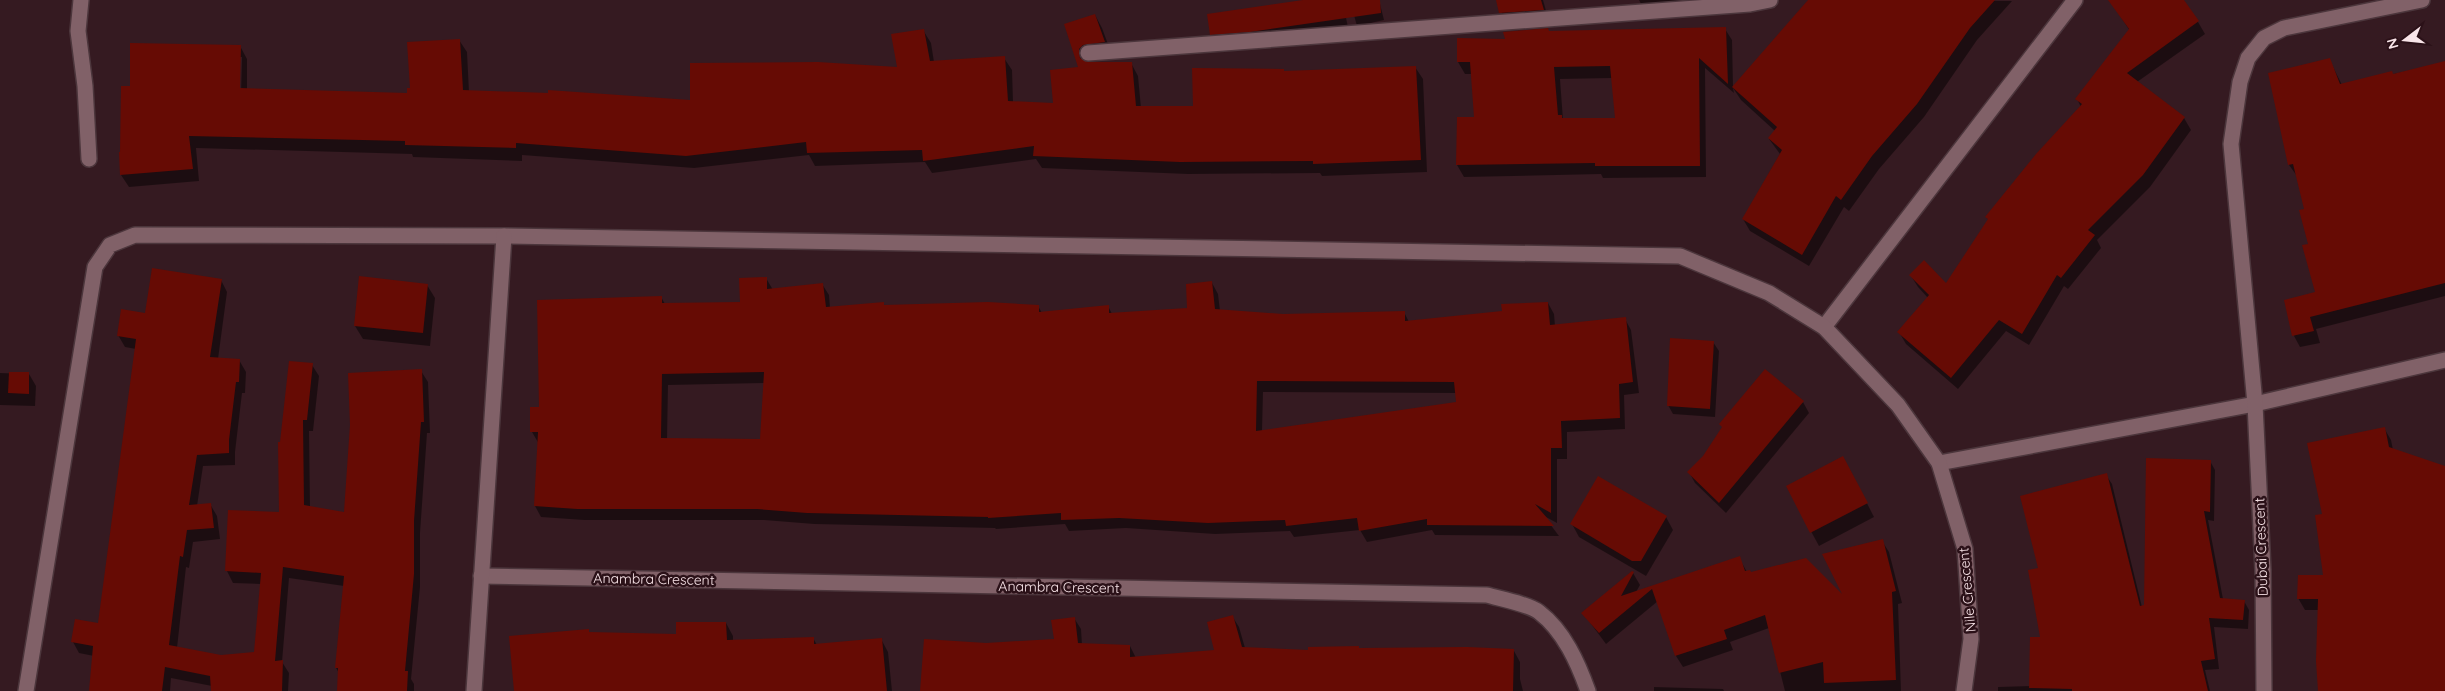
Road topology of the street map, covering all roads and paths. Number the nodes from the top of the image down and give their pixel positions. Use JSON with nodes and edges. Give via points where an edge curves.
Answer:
{"nodes":[{"id":1,"x":81,"y":0,"type":"edge"},
{"id":2,"x":1770,"y":0,"type":"edge"},
{"id":3,"x":2074,"y":0,"type":"edge"},
{"id":4,"x":2422,"y":0,"type":"edge"},
{"id":5,"x":1088,"y":52,"type":"dead end"},
{"id":6,"x":89,"y":159,"type":"dead end"},
{"id":7,"x":504,"y":236,"type":"junction"},
{"id":8,"x":1824,"y":327,"type":"junction"},
{"id":9,"x":2445,"y":360,"type":"edge"},
{"id":10,"x":2255,"y":404,"type":"junction"},
{"id":11,"x":1939,"y":463,"type":"junction"},
{"id":12,"x":482,"y":576,"type":"junction"},
{"id":13,"x":26,"y":691,"type":"edge"},
{"id":14,"x":474,"y":691,"type":"edge"},
{"id":15,"x":1588,"y":691,"type":"edge"},
{"id":16,"x":1964,"y":691,"type":"edge"},
{"id":17,"x":2264,"y":691,"type":"edge"}],
"edges":[{"from":1,"to":6,"type":"street","via":[[78,31]]},
{"from":2,"to":5,"type":"street"},
{"from":3,"to":8,"type":"street"},
{"from":4,"to":10,"type":"street","name":"Dubai Crescent","via":[[2284,28],[2264,38],[2248,58],[2240,82],[2231,144]]},
{"from":7,"to":8,"type":"street","name":"Nile Crescent","via":[[1680,256],[1769,292]]},
{"from":7,"to":12,"type":"street"},
{"from":7,"to":13,"type":"street","name":"Nile Crescent","via":[[135,235],[110,245],[95,267]]},
{"from":8,"to":11,"type":"street","name":"Nile Crescent","via":[[1898,405]]},
{"from":9,"to":10,"type":"street"},
{"from":10,"to":11,"type":"street"},
{"from":10,"to":17,"type":"street","name":"Dubai Crescent","via":[[2263,570]]},
{"from":11,"to":16,"type":"street","name":"Nile Crescent","via":[[1965,549],[1971,639]]},
{"from":12,"to":14,"type":"street"},
{"from":12,"to":15,"type":"street","name":"Anambra Crescent","via":[[1487,595],[1538,612],[1559,633],[1573,655]]}]}
